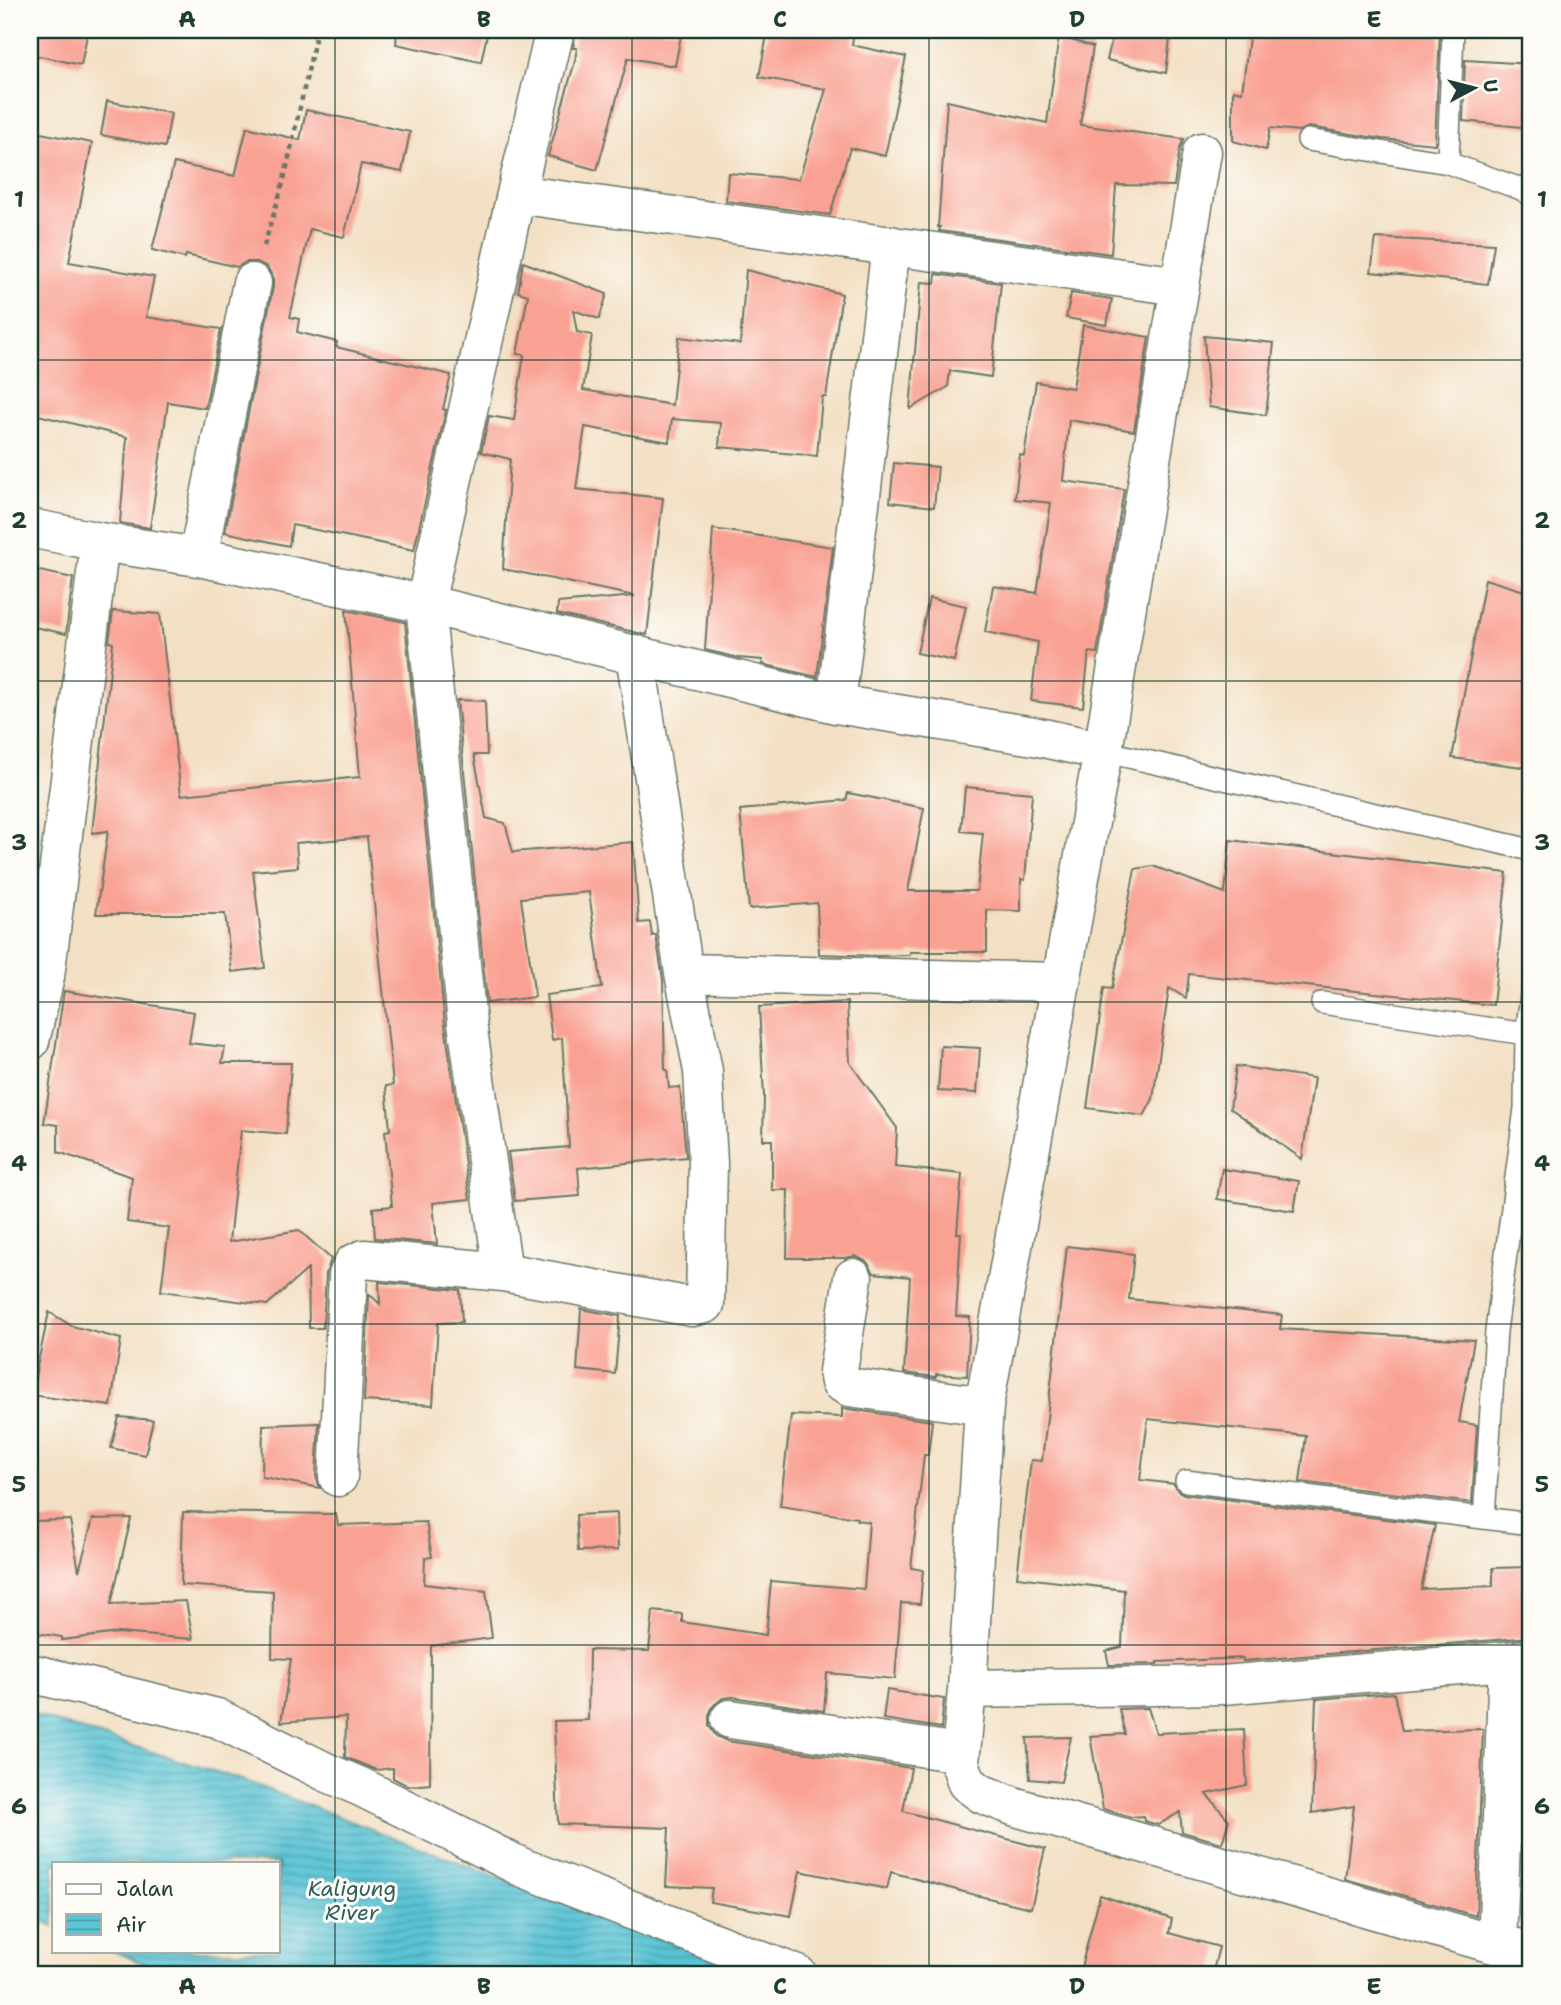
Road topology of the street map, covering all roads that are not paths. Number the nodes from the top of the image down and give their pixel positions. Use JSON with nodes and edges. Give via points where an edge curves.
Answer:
{"nodes":[{"id":1,"x":555,"y":30,"type":"edge"},
{"id":2,"x":1453,"y":30,"type":"edge"},
{"id":3,"x":1308,"y":140,"type":"dead end"},
{"id":4,"x":1202,"y":152,"type":"dead end"},
{"id":5,"x":1448,"y":163,"type":"junction"},
{"id":6,"x":516,"y":194,"type":"junction"},
{"id":7,"x":1531,"y":195,"type":"edge"},
{"id":8,"x":891,"y":245,"type":"junction"},
{"id":9,"x":252,"y":284,"type":"road end"},
{"id":10,"x":1180,"y":286,"type":"junction"},
{"id":11,"x":30,"y":528,"type":"edge"},
{"id":12,"x":100,"y":542,"type":"junction"},
{"id":13,"x":198,"y":557,"type":"junction"},
{"id":14,"x":425,"y":604,"type":"junction"},
{"id":15,"x":635,"y":654,"type":"junction"},
{"id":16,"x":836,"y":704,"type":"junction"},
{"id":17,"x":1103,"y":751,"type":"junction"},
{"id":18,"x":1531,"y":850,"type":"edge"},
{"id":19,"x":684,"y":972,"type":"junction"},
{"id":20,"x":1061,"y":982,"type":"junction"},
{"id":21,"x":1531,"y":996,"type":"edge"},
{"id":22,"x":1322,"y":1003,"type":"dead end"},
{"id":23,"x":1526,"y":1034,"type":"junction"},
{"id":24,"x":30,"y":1041,"type":"edge"},
{"id":25,"x":1528,"y":1108,"type":"edge"},
{"id":26,"x":503,"y":1272,"type":"junction"},
{"id":27,"x":853,"y":1278,"type":"dead end"},
{"id":28,"x":984,"y":1406,"type":"junction"},
{"id":29,"x":338,"y":1478,"type":"dead end"},
{"id":30,"x":1186,"y":1480,"type":"dead end"},
{"id":31,"x":1484,"y":1518,"type":"junction"},
{"id":32,"x":1531,"y":1524,"type":"edge"},
{"id":33,"x":1520,"y":1660,"type":"edge"},
{"id":34,"x":30,"y":1672,"type":"edge"},
{"id":35,"x":967,"y":1689,"type":"junction"},
{"id":36,"x":730,"y":1719,"type":"dead end"},
{"id":37,"x":960,"y":1753,"type":"junction"},
{"id":38,"x":1514,"y":1948,"type":"edge"},
{"id":39,"x":798,"y":1975,"type":"edge"}],
"edges":[{"from":1,"to":6,"type":"street"},
{"from":2,"to":5,"type":"lane"},
{"from":3,"to":5,"type":"lane"},
{"from":4,"to":10,"type":"street"},
{"from":5,"to":7,"type":"lane"},
{"from":6,"to":8,"type":"street"},
{"from":6,"to":14,"type":"street"},
{"from":8,"to":10,"type":"street"},
{"from":8,"to":16,"type":"street"},
{"from":9,"to":13,"type":"street"},
{"from":10,"to":17,"type":"street"},
{"from":11,"to":12,"type":"street"},
{"from":12,"to":13,"type":"street"},
{"from":12,"to":24,"type":"street","via":[[46,977]]},
{"from":13,"to":14,"type":"street"},
{"from":14,"to":15,"type":"street"},
{"from":14,"to":26,"type":"street","via":[[467,1023]]},
{"from":15,"to":16,"type":"street"},
{"from":15,"to":19,"type":"street"},
{"from":16,"to":17,"type":"street"},
{"from":17,"to":18,"type":"lane"},
{"from":17,"to":20,"type":"street"},
{"from":19,"to":20,"type":"street"},
{"from":19,"to":26,"type":"street","via":[[703,1072],[706,1117],[705,1304],[692,1307]]},
{"from":20,"to":28,"type":"street"},
{"from":21,"to":23,"type":"lane"},
{"from":22,"to":23,"type":"lane"},
{"from":23,"to":25,"type":"lane"},
{"from":25,"to":31,"type":"lane","via":[[1496,1331]]},
{"from":26,"to":29,"type":"street","via":[[364,1259],[353,1264],[348,1275]]},
{"from":27,"to":28,"type":"street","via":[[840,1382]]},
{"from":28,"to":35,"type":"street"},
{"from":30,"to":31,"type":"lane"},
{"from":31,"to":32,"type":"lane"},
{"from":33,"to":35,"type":"street","via":[[1223,1685]]},
{"from":33,"to":38,"type":"street"},
{"from":34,"to":39,"type":"street","via":[[217,1718],[521,1867]]},
{"from":35,"to":37,"type":"street"},
{"from":36,"to":37,"type":"street"},
{"from":37,"to":38,"type":"street","via":[[967,1783],[1016,1807]]}]}
